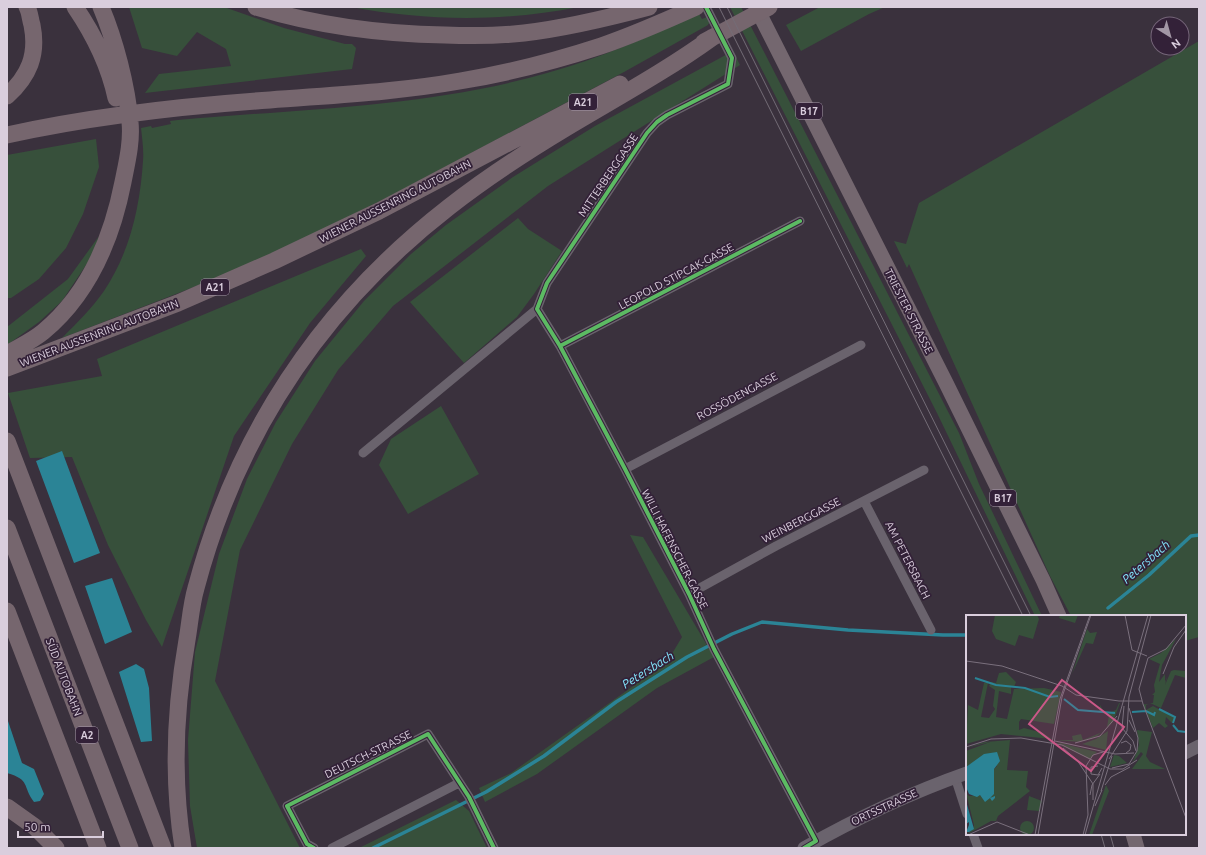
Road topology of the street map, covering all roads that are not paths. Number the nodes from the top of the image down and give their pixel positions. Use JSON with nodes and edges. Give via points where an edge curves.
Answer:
{"nodes":[{"id":1,"x":27,"y":7,"type":"edge"},
{"id":2,"x":75,"y":7,"type":"edge"},
{"id":3,"x":101,"y":7,"type":"edge"},
{"id":4,"x":256,"y":7,"type":"edge"},
{"id":5,"x":295,"y":7,"type":"edge"},
{"id":6,"x":626,"y":7,"type":"edge"},
{"id":7,"x":649,"y":7,"type":"edge"},
{"id":8,"x":696,"y":7,"type":"edge"},
{"id":9,"x":706,"y":7,"type":"edge"},
{"id":10,"x":756,"y":7,"type":"edge"},
{"id":11,"x":769,"y":7,"type":"edge"},
{"id":12,"x":713,"y":37,"type":"junction"},
{"id":13,"x":7,"y":96,"type":"edge"},
{"id":14,"x":7,"y":135,"type":"edge"},
{"id":15,"x":125,"y":172,"type":"junction"},
{"id":16,"x":800,"y":222,"type":"dead end"},
{"id":17,"x":537,"y":309,"type":"junction"},
{"id":18,"x":861,"y":345,"type":"dead end"},
{"id":19,"x":560,"y":346,"type":"junction"},
{"id":20,"x":9,"y":368,"type":"edge"},
{"id":21,"x":7,"y":441,"type":"edge"},
{"id":22,"x":363,"y":453,"type":"dead end"},
{"id":23,"x":625,"y":469,"type":"junction"},
{"id":24,"x":924,"y":470,"type":"dead end"},
{"id":25,"x":864,"y":501,"type":"junction"},
{"id":26,"x":7,"y":528,"type":"edge"},
{"id":27,"x":689,"y":594,"type":"junction"},
{"id":28,"x":7,"y":611,"type":"edge"},
{"id":29,"x":1059,"y":615,"type":"edge"},
{"id":30,"x":931,"y":630,"type":"dead end"},
{"id":31,"x":1199,"y":746,"type":"edge"},
{"id":32,"x":1186,"y":752,"type":"edge"},
{"id":33,"x":961,"y":775,"type":"edge"},
{"id":34,"x":459,"y":783,"type":"junction"},
{"id":35,"x":7,"y":807,"type":"edge"},
{"id":36,"x":966,"y":808,"type":"edge"},
{"id":37,"x":7,"y":821,"type":"edge"},
{"id":38,"x":34,"y":827,"type":"junction"},
{"id":39,"x":974,"y":835,"type":"edge"},
{"id":40,"x":1133,"y":835,"type":"edge"},
{"id":41,"x":816,"y":841,"type":"junction"},
{"id":42,"x":56,"y":848,"type":"edge"},
{"id":43,"x":98,"y":848,"type":"edge"},
{"id":44,"x":130,"y":848,"type":"edge"},
{"id":45,"x":163,"y":848,"type":"edge"},
{"id":46,"x":184,"y":848,"type":"edge"},
{"id":47,"x":314,"y":848,"type":"edge"},
{"id":48,"x":332,"y":848,"type":"edge"},
{"id":49,"x":494,"y":848,"type":"edge"},
{"id":50,"x":804,"y":848,"type":"edge"},
{"id":51,"x":978,"y":848,"type":"edge"},
{"id":52,"x":1137,"y":848,"type":"edge"}],
"edges":[{"from":1,"to":13,"type":"highway","via":[[33,32],[34,53],[27,72]]},
{"from":2,"to":15,"type":"highway","via":[[102,54],[114,88],[122,124]]},
{"from":3,"to":15,"type":"highway","via":[[116,48],[130,122],[129,157]]},
{"from":4,"to":7,"type":"highway","via":[[319,24],[362,31],[468,36],[523,33],[603,19]]},
{"from":5,"to":6,"type":"highway","via":[[363,22],[450,29],[511,28],[571,20]]},
{"from":8,"to":14,"type":"highway","via":[[601,46],[521,69],[459,81],[388,90],[164,110]]},
{"from":9,"to":17,"type":"street","name":"MITTERBERGGASSE","via":[[732,58],[728,84],[656,122],[547,283]]},
{"from":10,"to":29,"type":"main road","name":"TRIESTER STRASSE","number":"B17","via":[[972,435]]},
{"from":11,"to":12,"type":"highway","name":"WIENER AUSSENRING AUTOBAHN","number":"A21"},
{"from":12,"to":20,"type":"highway","name":"WIENER AUSSENRING AUTOBAHN","number":"A21","via":[[379,211],[274,261],[178,303]]},
{"from":12,"to":46,"type":"highway","via":[[682,60],[522,156],[435,218],[390,257],[351,296],[296,367],[256,432],[221,509],[195,590],[180,678],[176,757],[179,819]]},
{"from":15,"to":20,"type":"highway","via":[[118,208],[105,247],[92,274],[60,317]]},
{"from":16,"to":19,"type":"street","name":"LEOPOLD STIPCAK-GASSE"},
{"from":17,"to":19,"type":"street","name":"WILLI HAFENSCHER-GASSE"},
{"from":17,"to":22,"type":"street","name":"MITTERBERGGASSE"},
{"from":18,"to":23,"type":"street","name":"ROSSÖDENGASSE"},
{"from":19,"to":23,"type":"street","name":"WILLI HAFENSCHER-GASSE"},
{"from":21,"to":45,"type":"highway"},
{"from":23,"to":27,"type":"street","name":"WILLI HAFENSCHER-GASSE"},
{"from":24,"to":25,"type":"street","name":"WEINBERGGASSE"},
{"from":25,"to":27,"type":"street","name":"WEINBERGGASSE"},
{"from":25,"to":30,"type":"street","name":"AM PETERSBACH"},
{"from":26,"to":44,"type":"highway","name":"SÜD AUTOBAHN","number":"A2"},
{"from":27,"to":41,"type":"street","name":"WILLI HAFENSCHER-GASSE","via":[[714,649]]},
{"from":28,"to":43,"type":"highway"},
{"from":31,"to":32,"type":"main road"},
{"from":33,"to":36,"type":"street"},
{"from":33,"to":41,"type":"main road","name":"ORTSSTRASSE","via":[[879,808]]},
{"from":34,"to":47,"type":"street","name":"DEUTSCH-STRASSE","via":[[428,734],[287,806],[307,844]]},
{"from":34,"to":48,"type":"street"},
{"from":34,"to":49,"type":"street","name":"DEUTSCH-STRASSE","via":[[474,806]]},
{"from":35,"to":38,"type":"highway"},
{"from":37,"to":38,"type":"highway"},
{"from":38,"to":42,"type":"highway"},
{"from":39,"to":51,"type":"street"},
{"from":40,"to":52,"type":"main road"},
{"from":41,"to":50,"type":"main road","name":"ORTSSTRASSE"}]}
